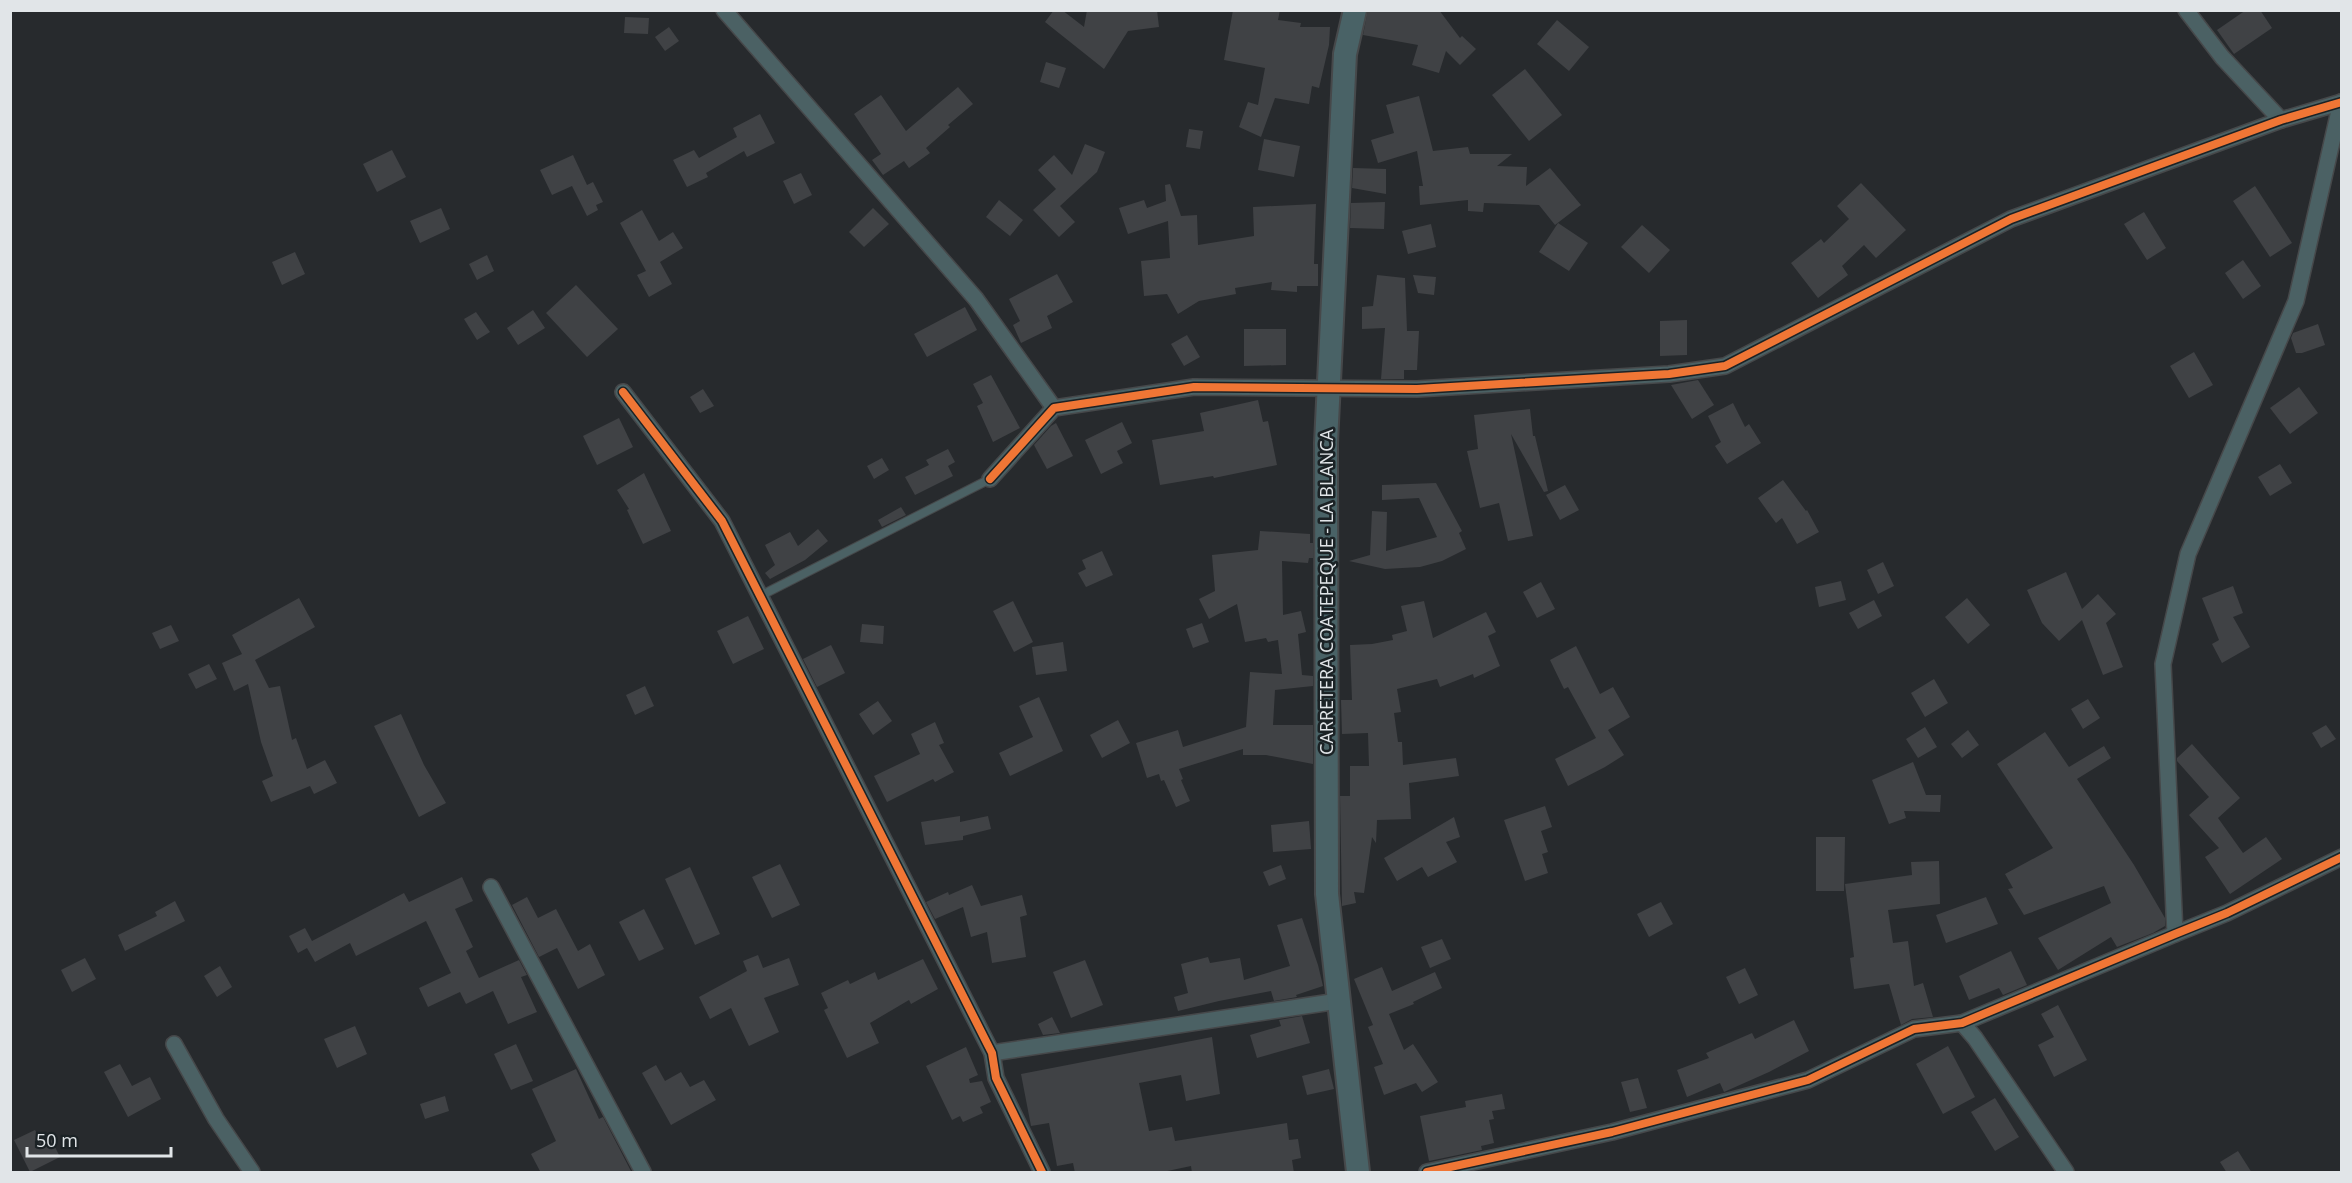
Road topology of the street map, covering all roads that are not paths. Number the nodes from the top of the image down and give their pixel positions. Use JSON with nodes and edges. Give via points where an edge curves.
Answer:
{"nodes":[{"id":1,"x":724,"y":10,"type":"edge"},
{"id":2,"x":1355,"y":10,"type":"edge"},
{"id":3,"x":2186,"y":10,"type":"edge"},
{"id":4,"x":2341,"y":102,"type":"edge"},
{"id":5,"x":2281,"y":120,"type":"junction"},
{"id":6,"x":1329,"y":389,"type":"junction"},
{"id":7,"x":623,"y":392,"type":"dead end"},
{"id":8,"x":1054,"y":408,"type":"junction"},
{"id":9,"x":990,"y":479,"type":"joint"},
{"id":10,"x":760,"y":596,"type":"junction"},
{"id":11,"x":2342,"y":857,"type":"edge"},
{"id":12,"x":491,"y":887,"type":"dead end"},
{"id":13,"x":2175,"y":934,"type":"junction"},
{"id":14,"x":1338,"y":1000,"type":"junction"},
{"id":15,"x":1962,"y":1023,"type":"junction"},
{"id":16,"x":174,"y":1044,"type":"dead end"},
{"id":17,"x":992,"y":1053,"type":"junction"},
{"id":18,"x":252,"y":1173,"type":"edge"},
{"id":19,"x":643,"y":1173,"type":"edge"},
{"id":20,"x":1042,"y":1173,"type":"edge"},
{"id":21,"x":1358,"y":1173,"type":"edge"},
{"id":22,"x":1426,"y":1173,"type":"edge"},
{"id":23,"x":2066,"y":1173,"type":"edge"}],
"edges":[{"from":1,"to":8,"type":"street","via":[[976,298]]},
{"from":2,"to":6,"type":"main road","name":"CARRETERA COATEPEQUE - LA BLANCA","via":[[1344,54]]},
{"from":3,"to":5,"type":"street","via":[[2222,57]]},
{"from":4,"to":5,"type":"street"},
{"from":4,"to":13,"type":"street","via":[[2296,301],[2188,555],[2163,664]]},
{"from":5,"to":6,"type":"street","via":[[2011,219],[1725,366],[1646,376]]},
{"from":6,"to":8,"type":"street","via":[[1194,387]]},
{"from":6,"to":14,"type":"main road","name":"CARRETERA COATEPEQUE - LA BLANCA","via":[[1327,894]]},
{"from":7,"to":10,"type":"street","via":[[722,521]]},
{"from":8,"to":9,"type":"street"},
{"from":9,"to":10,"type":"lane"},
{"from":10,"to":17,"type":"street"},
{"from":11,"to":13,"type":"street"},
{"from":12,"to":19,"type":"street"},
{"from":13,"to":15,"type":"street"},
{"from":14,"to":17,"type":"street"},
{"from":14,"to":21,"type":"main road","name":"CARRETERA COATEPEQUE - LA BLANCA"},
{"from":15,"to":22,"type":"street","via":[[1914,1029],[1808,1080],[1612,1132]]},
{"from":15,"to":23,"type":"street"},
{"from":16,"to":18,"type":"street"},
{"from":17,"to":20,"type":"street","via":[[996,1078]]}]}
